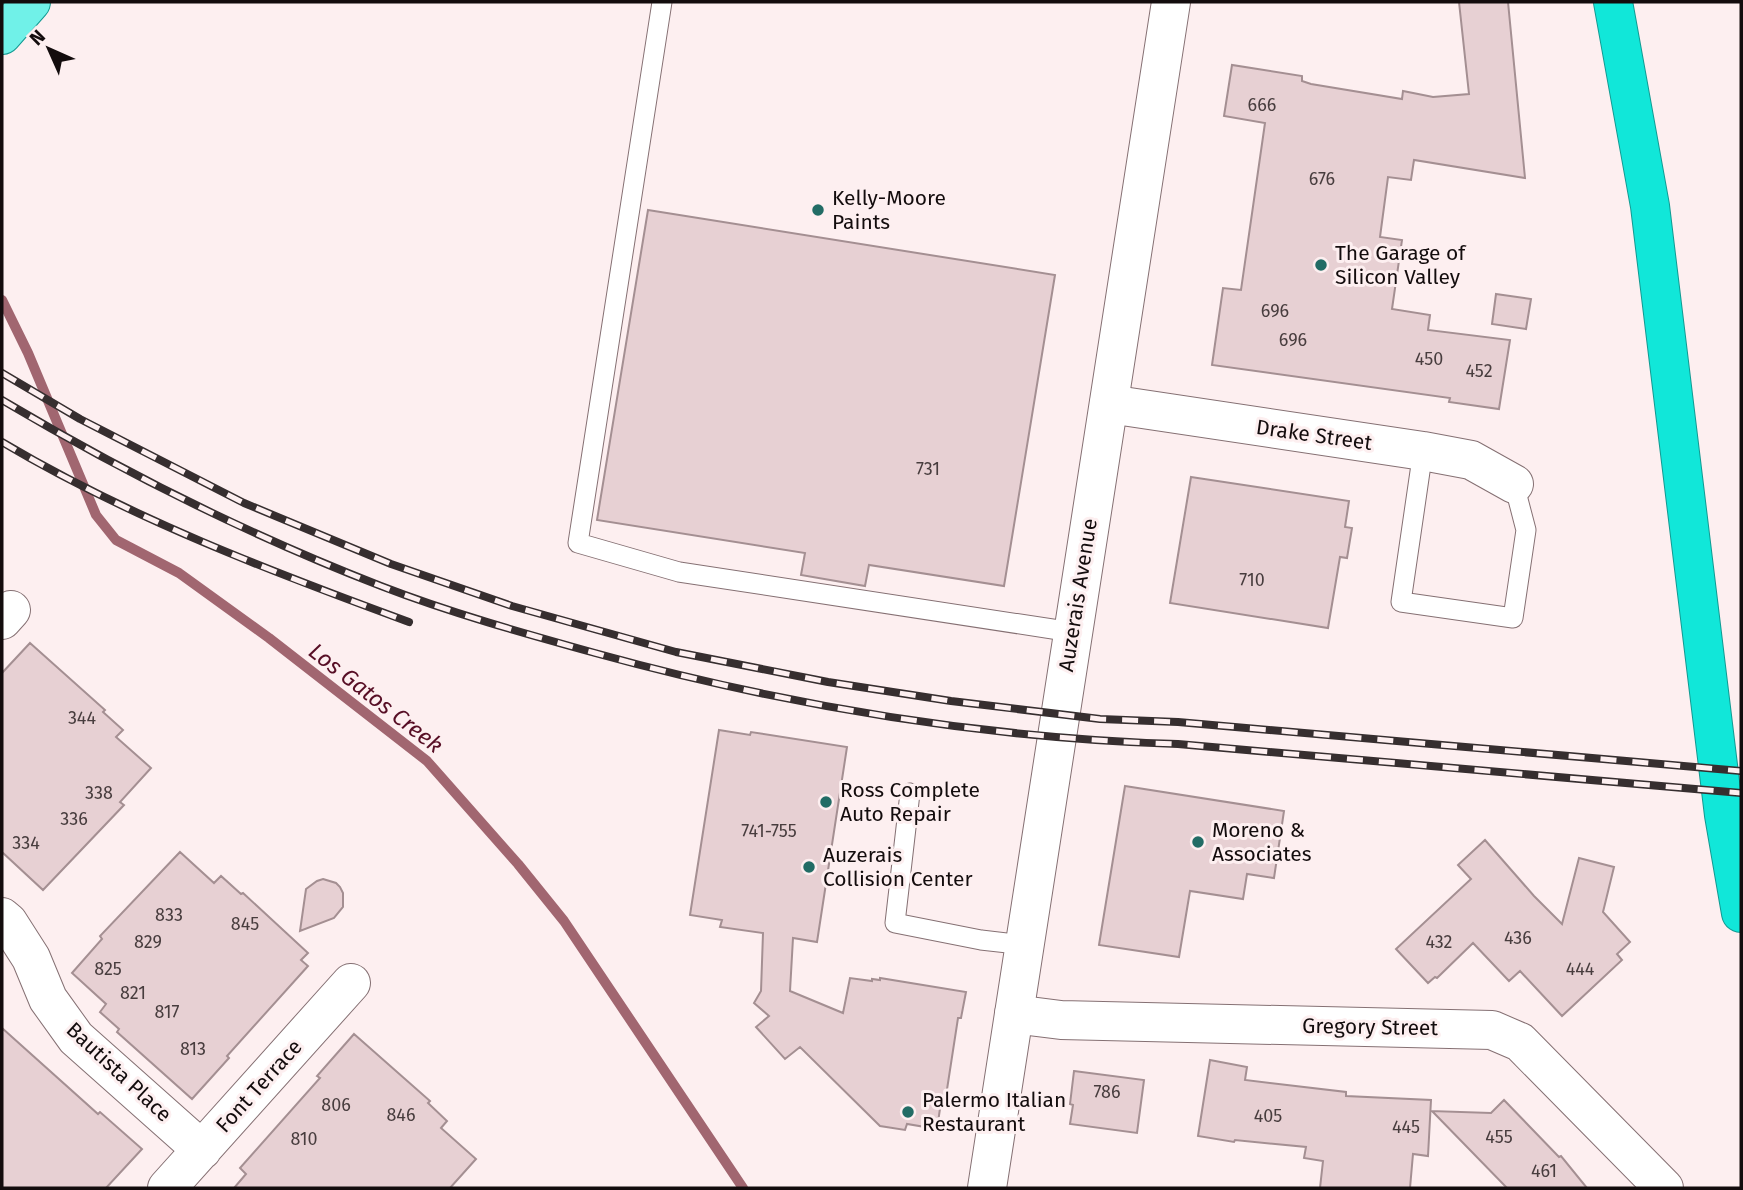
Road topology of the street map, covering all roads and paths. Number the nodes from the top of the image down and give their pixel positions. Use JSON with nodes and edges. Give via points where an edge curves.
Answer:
{"nodes":[{"id":1,"x":662,"y":2,"type":"edge"},
{"id":2,"x":1171,"y":2,"type":"edge"},
{"id":3,"x":1613,"y":2,"type":"edge"},
{"id":4,"x":1109,"y":404,"type":"junction"},
{"id":5,"x":1423,"y":451,"type":"junction"},
{"id":6,"x":1514,"y":484,"type":"joint"},
{"id":7,"x":1072,"y":632,"type":"junction"},
{"id":8,"x":910,"y":793,"type":"dead end"},
{"id":9,"x":1741,"y":913,"type":"edge"},
{"id":10,"x":2,"y":917,"type":"edge"},
{"id":11,"x":1024,"y":944,"type":"junction"},
{"id":12,"x":351,"y":983,"type":"dead end"},
{"id":13,"x":1014,"y":1014,"type":"junction"},
{"id":14,"x":202,"y":1150,"type":"junction"},
{"id":15,"x":167,"y":1188,"type":"edge"},
{"id":16,"x":987,"y":1188,"type":"edge"},
{"id":17,"x":1664,"y":1188,"type":"edge"}],
"edges":[{"from":1,"to":7,"type":"lane","via":[[578,543],[679,572]]},
{"from":2,"to":4,"type":"street","name":"Auzerais Avenue"},
{"from":3,"to":9,"type":"highway","via":[[1650,206],[1724,815]]},
{"from":4,"to":5,"type":"street","name":"Drake Street"},
{"from":4,"to":7,"type":"street","name":"Auzerais Avenue"},
{"from":5,"to":6,"type":"street","name":"Drake Street","via":[[1471,460]]},
{"from":5,"to":6,"type":"lane","via":[[1401,602],[1513,618],[1526,530]]},
{"from":7,"to":11,"type":"street","name":"Auzerais Avenue"},
{"from":8,"to":11,"type":"lane","via":[[895,923]]},
{"from":10,"to":14,"type":"street","name":"Bautista Place","via":[[31,958],[48,999],[76,1038]]},
{"from":11,"to":13,"type":"street","name":"Auzerais Avenue"},
{"from":12,"to":14,"type":"street","name":"Font Terrace"},
{"from":13,"to":16,"type":"street","name":"Auzerais Avenue"},
{"from":13,"to":17,"type":"street","name":"Gregory Street","via":[[1061,1020],[1492,1030],[1520,1042]]},
{"from":14,"to":15,"type":"street","name":"Font Terrace"}]}
